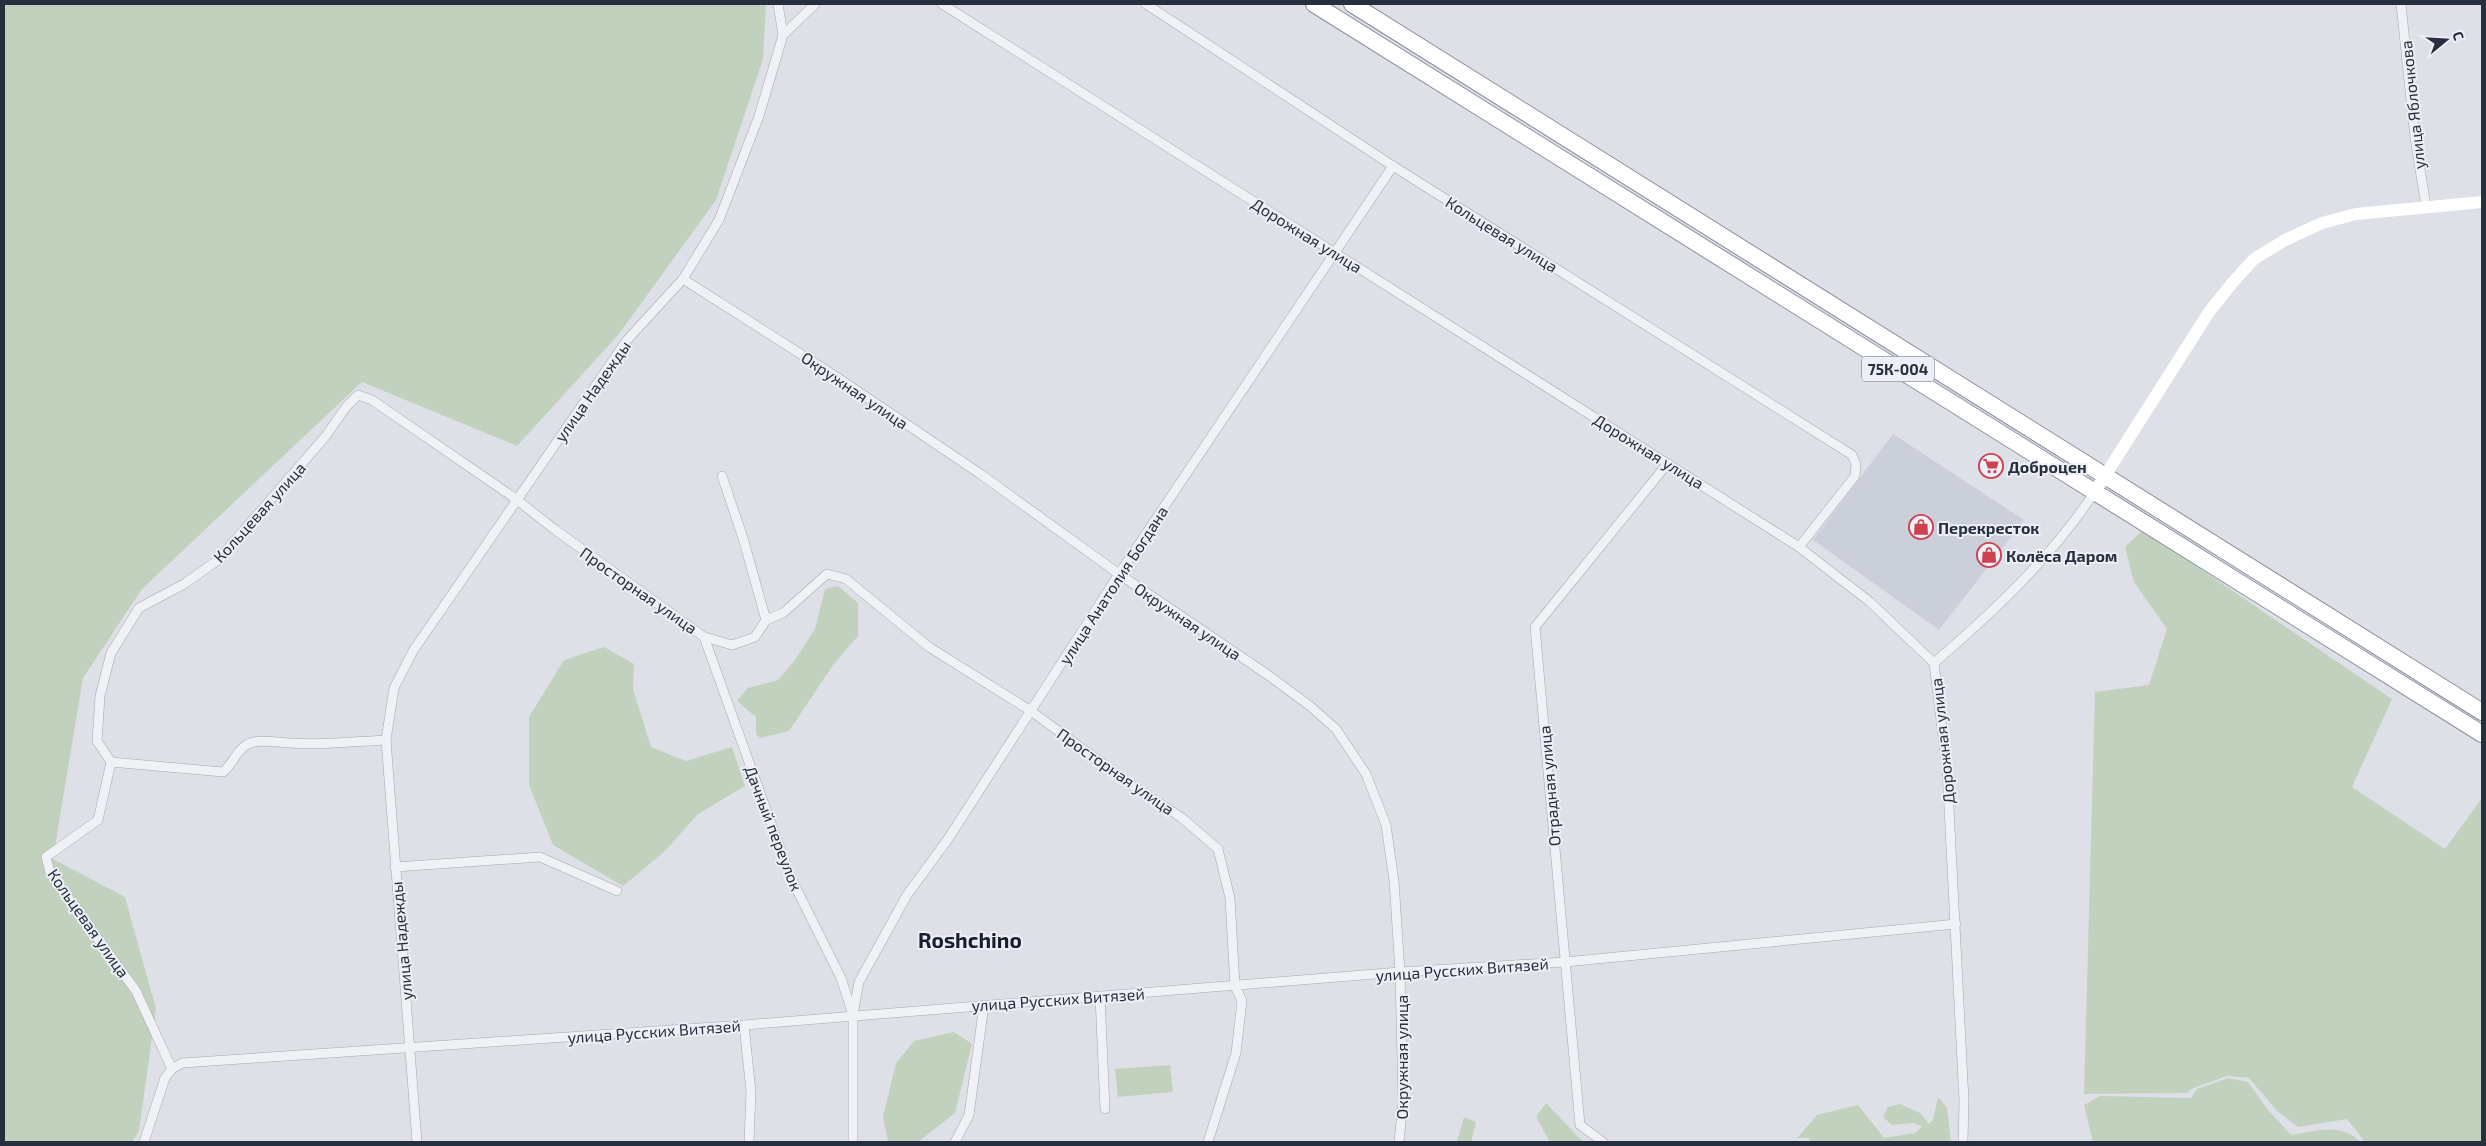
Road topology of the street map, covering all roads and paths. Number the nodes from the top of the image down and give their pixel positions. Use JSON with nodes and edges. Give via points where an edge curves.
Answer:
{"nodes":[{"id":1,"x":778,"y":4,"type":"edge"},
{"id":2,"x":815,"y":4,"type":"edge"},
{"id":3,"x":1146,"y":4,"type":"edge"},
{"id":4,"x":1314,"y":4,"type":"edge"},
{"id":5,"x":1352,"y":4,"type":"edge"},
{"id":6,"x":2401,"y":4,"type":"edge"},
{"id":7,"x":945,"y":5,"type":"edge"},
{"id":8,"x":784,"y":35,"type":"junction"},
{"id":9,"x":1394,"y":166,"type":"junction"},
{"id":10,"x":2482,"y":202,"type":"edge"},
{"id":11,"x":2426,"y":206,"type":"junction"},
{"id":12,"x":1335,"y":253,"type":"junction"},
{"id":13,"x":683,"y":278,"type":"junction"},
{"id":14,"x":358,"y":395,"type":"joint"},
{"id":15,"x":1668,"y":463,"type":"junction"},
{"id":16,"x":722,"y":476,"type":"dead end"},
{"id":17,"x":2105,"y":476,"type":"junction"},
{"id":18,"x":2094,"y":493,"type":"junction"},
{"id":19,"x":516,"y":499,"type":"junction"},
{"id":20,"x":1799,"y":547,"type":"junction"},
{"id":21,"x":1119,"y":574,"type":"junction"},
{"id":22,"x":766,"y":620,"type":"junction"},
{"id":23,"x":704,"y":637,"type":"junction"},
{"id":24,"x":1934,"y":663,"type":"junction"},
{"id":25,"x":1031,"y":711,"type":"junction"},
{"id":26,"x":2482,"y":712,"type":"edge"},
{"id":27,"x":2482,"y":734,"type":"edge"},
{"id":28,"x":386,"y":740,"type":"junction"},
{"id":29,"x":111,"y":762,"type":"junction"},
{"id":30,"x":395,"y":867,"type":"junction"},
{"id":31,"x":617,"y":890,"type":"dead end"},
{"id":32,"x":1956,"y":924,"type":"junction"},
{"id":33,"x":1565,"y":962,"type":"junction"},
{"id":34,"x":1400,"y":972,"type":"junction"},
{"id":35,"x":1235,"y":986,"type":"junction"},
{"id":36,"x":1100,"y":996,"type":"junction"},
{"id":37,"x":984,"y":1005,"type":"junction"},
{"id":38,"x":853,"y":1014,"type":"junction"},
{"id":39,"x":744,"y":1025,"type":"junction"},
{"id":40,"x":409,"y":1048,"type":"junction"},
{"id":41,"x":172,"y":1069,"type":"junction"},
{"id":42,"x":1105,"y":1109,"type":"dead end"},
{"id":43,"x":144,"y":1142,"type":"edge"},
{"id":44,"x":417,"y":1142,"type":"edge"},
{"id":45,"x":748,"y":1142,"type":"edge"},
{"id":46,"x":854,"y":1142,"type":"edge"},
{"id":47,"x":954,"y":1142,"type":"edge"},
{"id":48,"x":1208,"y":1142,"type":"edge"},
{"id":49,"x":1399,"y":1142,"type":"edge"},
{"id":50,"x":1603,"y":1142,"type":"edge"},
{"id":51,"x":1963,"y":1142,"type":"edge"}],
"edges":[{"from":1,"to":8,"type":"street","name":"улица Надежды"},
{"from":2,"to":8,"type":"street","name":"улица Надежды"},
{"from":3,"to":9,"type":"street","name":"Кольцевая улица"},
{"from":4,"to":18,"type":"highway","number":"75К-004"},
{"from":5,"to":17,"type":"highway","number":"75К-004"},
{"from":6,"to":11,"type":"street","name":"улица Яблочкова","via":[[2415,138]]},
{"from":7,"to":12,"type":"street","name":"Дорожная улица"},
{"from":8,"to":13,"type":"street","name":"улица Надежды","via":[[719,220]]},
{"from":9,"to":12,"type":"street","name":"улица Анатолия Богдана"},
{"from":9,"to":20,"type":"street","name":"Кольцевая улица","via":[[1852,455],[1856,464],[1855,476]]},
{"from":10,"to":11,"type":"street"},
{"from":11,"to":17,"type":"street","via":[[2356,214],[2322,223],[2254,259],[2209,312]]},
{"from":12,"to":15,"type":"street","name":"Дорожная улица"},
{"from":12,"to":21,"type":"street","name":"улица Анатолия Богдана"},
{"from":13,"to":19,"type":"street","name":"улица Надежды","via":[[627,340]]},
{"from":13,"to":21,"type":"street","name":"Окружная улица","via":[[970,467]]},
{"from":14,"to":19,"type":"street","name":"Просторная улица","via":[[372,400]]},
{"from":14,"to":29,"type":"street","name":"Кольцевая улица","via":[[218,560],[184,584],[139,608],[111,654],[100,696],[97,741]]},
{"from":15,"to":20,"type":"street","name":"Дорожная улица"},
{"from":15,"to":33,"type":"street","name":"Отрадная улица","via":[[1535,627]]},
{"from":16,"to":22,"type":"street"},
{"from":17,"to":18,"type":"street"},
{"from":17,"to":26,"type":"highway","number":"75К-004"},
{"from":18,"to":24,"type":"street","via":[[2071,528],[2042,559],[1980,623]]},
{"from":18,"to":27,"type":"highway","number":"75К-004"},
{"from":19,"to":23,"type":"street","name":"Просторная улица"},
{"from":19,"to":28,"type":"street","name":"улица Надежды","via":[[413,651],[394,688]]},
{"from":20,"to":24,"type":"street","name":"Дорожная улица","via":[[1870,602]]},
{"from":21,"to":25,"type":"street","name":"улица Анатолия Богдана"},
{"from":21,"to":34,"type":"street","name":"Окружная улица","via":[[1268,675],[1336,729],[1366,774],[1386,824],[1394,881]]},
{"from":22,"to":23,"type":"street","name":"Просторная улица","via":[[755,638],[732,645]]},
{"from":22,"to":25,"type":"street","name":"Просторная улица","via":[[783,613],[827,574],[846,579],[929,647]]},
{"from":23,"to":38,"type":"street","name":"Дачный переулок","via":[[790,876],[841,978]]},
{"from":24,"to":32,"type":"street","name":"Дорожная улица","via":[[1947,769]]},
{"from":25,"to":35,"type":"street","name":"Просторная улица","via":[[1182,818],[1218,849],[1230,898]]},
{"from":25,"to":38,"type":"street","name":"улица Анатолия Богдана","via":[[908,895],[859,982]]},
{"from":28,"to":29,"type":"street","via":[[324,744],[260,740],[248,743],[223,772]]},
{"from":28,"to":30,"type":"street","name":"улица Надежды"},
{"from":29,"to":41,"type":"street","name":"Кольцевая улица","via":[[98,820],[46,857],[50,873],[136,991]]},
{"from":30,"to":31,"type":"street","via":[[540,857]]},
{"from":30,"to":40,"type":"street","name":"улица Надежды"},
{"from":32,"to":33,"type":"street","name":"улица Русских Витязей"},
{"from":32,"to":51,"type":"street","name":"Дорожная улица"},
{"from":33,"to":34,"type":"street","name":"улица Русских Витязей"},
{"from":33,"to":50,"type":"street","name":"Отрадная улица","via":[[1580,1125]]},
{"from":34,"to":35,"type":"street","name":"улица Русских Витязей"},
{"from":34,"to":49,"type":"street","name":"Окружная улица","via":[[1403,1102]]},
{"from":35,"to":36,"type":"street","name":"улица Русских Витязей"},
{"from":35,"to":48,"type":"street","name":"Просторная улица","via":[[1242,1001],[1236,1053]]},
{"from":36,"to":37,"type":"street","name":"улица Русских Витязей"},
{"from":36,"to":42,"type":"street"},
{"from":37,"to":38,"type":"street","name":"улица Русских Витязей"},
{"from":37,"to":47,"type":"street","via":[[969,1115]]},
{"from":38,"to":39,"type":"street","name":"улица Русских Витязей"},
{"from":38,"to":46,"type":"street"},
{"from":39,"to":40,"type":"street","name":"улица Русских Витязей"},
{"from":39,"to":45,"type":"street","via":[[751,1092]]},
{"from":40,"to":41,"type":"street","name":"улица Русских Витязей","via":[[182,1064]]},
{"from":40,"to":44,"type":"street","name":"улица Надежды"},
{"from":41,"to":43,"type":"street","via":[[165,1078]]}]}
